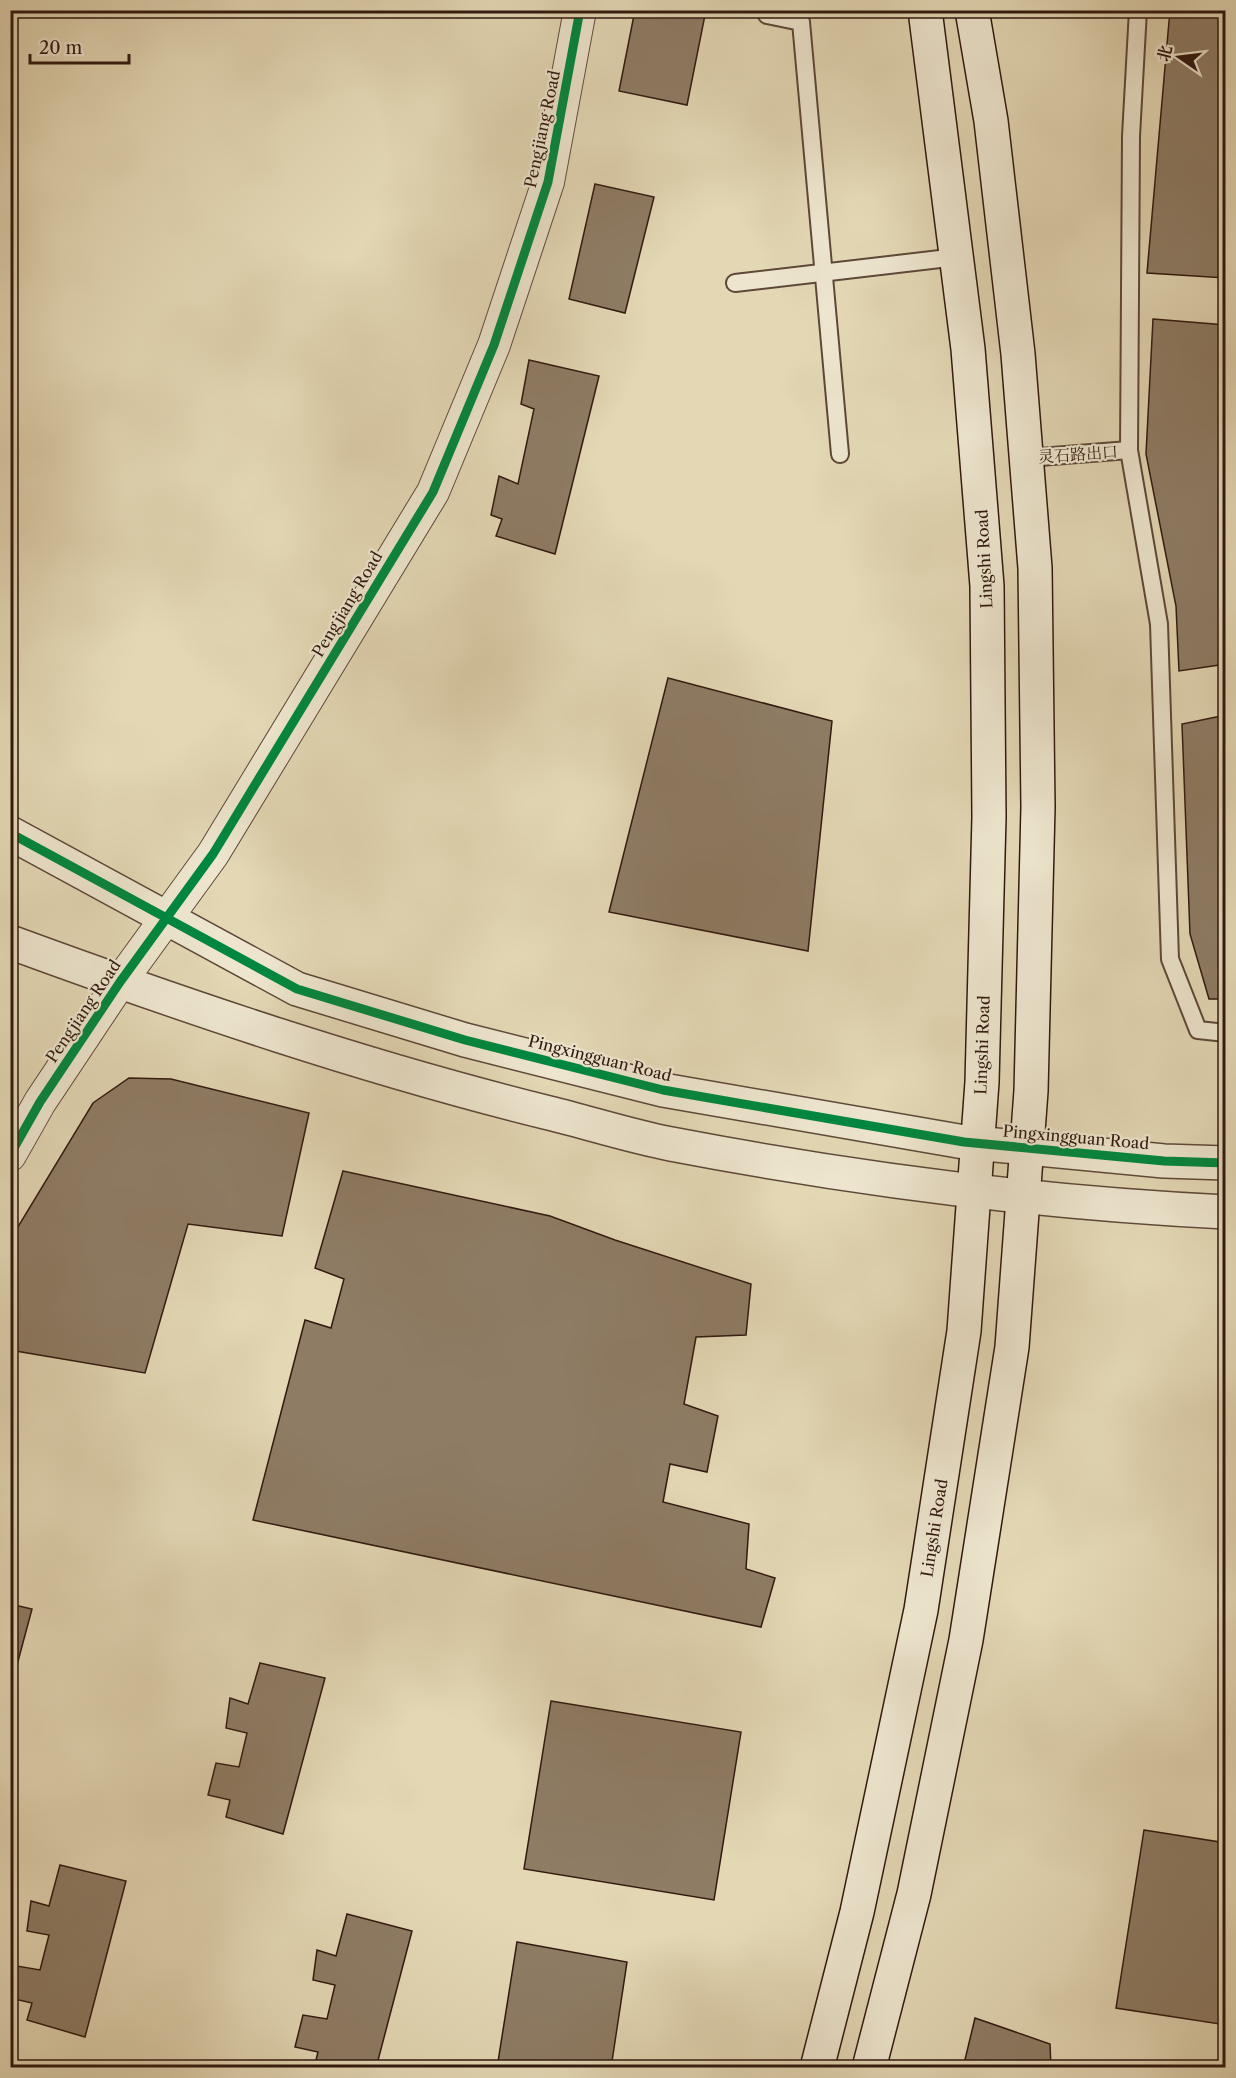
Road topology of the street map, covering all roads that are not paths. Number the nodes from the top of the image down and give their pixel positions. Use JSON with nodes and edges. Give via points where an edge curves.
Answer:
{"nodes":[{"id":1,"x":580,"y":10,"type":"edge"},
{"id":2,"x":925,"y":10,"type":"edge"},
{"id":3,"x":972,"y":10,"type":"edge"},
{"id":4,"x":1138,"y":10,"type":"edge"},
{"id":5,"x":767,"y":15,"type":"dead end"},
{"id":6,"x":957,"y":257,"type":"junction"},
{"id":7,"x":824,"y":273,"type":"junction"},
{"id":8,"x":735,"y":283,"type":"dead end"},
{"id":9,"x":1129,"y":450,"type":"junction"},
{"id":10,"x":840,"y":454,"type":"dead end"},
{"id":11,"x":1026,"y":458,"type":"junction"},
{"id":12,"x":10,"y":833,"type":"edge"},
{"id":13,"x":167,"y":918,"type":"junction"},
{"id":14,"x":10,"y":942,"type":"edge"},
{"id":15,"x":120,"y":982,"type":"junction"},
{"id":16,"x":1226,"y":1034,"type":"edge"},
{"id":17,"x":977,"y":1143,"type":"junction"},
{"id":18,"x":1028,"y":1148,"type":"junction"},
{"id":19,"x":10,"y":1155,"type":"edge"},
{"id":20,"x":1226,"y":1163,"type":"edge"},
{"id":21,"x":974,"y":1191,"type":"junction"},
{"id":22,"x":1023,"y":1196,"type":"junction"},
{"id":23,"x":1226,"y":1212,"type":"edge"},
{"id":24,"x":817,"y":2067,"type":"edge"},
{"id":25,"x":869,"y":2067,"type":"edge"}],
"edges":[{"from":1,"to":13,"type":"street","name":"Pengjiang Road","via":[[548,183],[494,345],[433,492],[213,854]]},
{"from":2,"to":6,"type":"main road","name":"Lingshi Road"},
{"from":3,"to":11,"type":"main road","via":[[991,121]]},
{"from":4,"to":9,"type":"lane","via":[[1131,136]]},
{"from":5,"to":7,"type":"lane","via":[[801,22]]},
{"from":6,"to":7,"type":"lane"},
{"from":6,"to":17,"type":"main road","name":"Lingshi Road","via":[[987,586],[989,817]]},
{"from":7,"to":8,"type":"lane"},
{"from":7,"to":10,"type":"lane"},
{"from":9,"to":11,"type":"lane","name":"灵石路出口"},
{"from":9,"to":16,"type":"lane","via":[[1159,624],[1170,959],[1198,1030]]},
{"from":11,"to":18,"type":"main road","via":[[1035,568],[1038,807]]},
{"from":12,"to":13,"type":"main road","name":"Pingxingguan Road"},
{"from":13,"to":15,"type":"street","name":"Pengjiang Road"},
{"from":13,"to":17,"type":"main road","name":"Pingxingguan Road","via":[[297,988],[465,1040],[663,1090]]},
{"from":14,"to":15,"type":"main road"},
{"from":15,"to":19,"type":"street","name":"Pengjiang Road","via":[[40,1102]]},
{"from":15,"to":21,"type":"main road","via":[[466,1092],[669,1143]]},
{"from":17,"to":18,"type":"main road","name":"Pingxingguan Road"},
{"from":17,"to":21,"type":"main road","name":"Lingshi Road"},
{"from":18,"to":20,"type":"main road","name":"Pingxingguan Road"},
{"from":18,"to":22,"type":"main road"},
{"from":21,"to":22,"type":"main road"},
{"from":21,"to":24,"type":"main road","name":"Lingshi Road","via":[[964,1331],[921,1611],[857,1912]]},
{"from":22,"to":23,"type":"main road"},
{"from":22,"to":25,"type":"main road","via":[[1012,1347],[966,1640],[914,1894]]}]}
